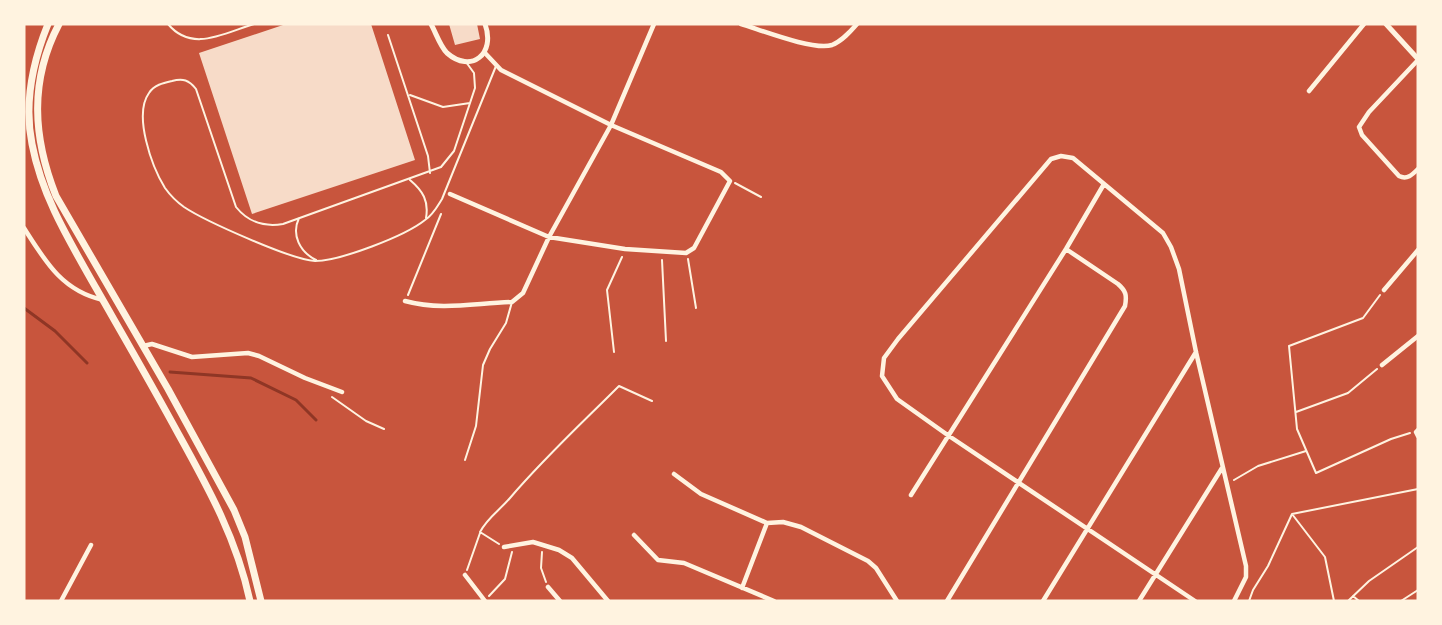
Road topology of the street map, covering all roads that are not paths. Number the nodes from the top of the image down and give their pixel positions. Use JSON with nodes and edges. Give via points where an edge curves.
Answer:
{"nodes":[{"id":1,"x":48,"y":24,"type":"edge"},
{"id":2,"x":59,"y":24,"type":"edge"},
{"id":3,"x":168,"y":24,"type":"edge"},
{"id":4,"x":254,"y":24,"type":"edge"},
{"id":5,"x":431,"y":24,"type":"edge"},
{"id":6,"x":485,"y":24,"type":"edge"},
{"id":7,"x":654,"y":24,"type":"edge"},
{"id":8,"x":741,"y":24,"type":"edge"},
{"id":9,"x":765,"y":24,"type":"edge"},
{"id":10,"x":857,"y":24,"type":"edge"},
{"id":11,"x":1365,"y":24,"type":"edge"},
{"id":12,"x":1386,"y":24,"type":"edge"},
{"id":13,"x":762,"y":30,"type":"junction"},
{"id":14,"x":388,"y":35,"type":"dead end"},
{"id":15,"x":485,"y":53,"type":"junction"},
{"id":16,"x":465,"y":60,"type":"junction"},
{"id":17,"x":1418,"y":60,"type":"edge"},
{"id":18,"x":496,"y":66,"type":"junction"},
{"id":19,"x":1309,"y":91,"type":"dead end"},
{"id":20,"x":408,"y":94,"type":"junction"},
{"id":21,"x":470,"y":103,"type":"junction"},
{"id":22,"x":611,"y":125,"type":"junction"},
{"id":23,"x":1418,"y":169,"type":"edge"},
{"id":24,"x":430,"y":173,"type":"junction"},
{"id":25,"x":410,"y":180,"type":"junction"},
{"id":26,"x":1104,"y":184,"type":"junction"},
{"id":27,"x":450,"y":194,"type":"dead end"},
{"id":28,"x":301,"y":216,"type":"junction"},
{"id":29,"x":426,"y":220,"type":"junction"},
{"id":30,"x":24,"y":228,"type":"edge"},
{"id":31,"x":549,"y":237,"type":"junction"},
{"id":32,"x":1066,"y":249,"type":"junction"},
{"id":33,"x":1418,"y":250,"type":"edge"},
{"id":34,"x":317,"y":261,"type":"junction"},
{"id":35,"x":1384,"y":290,"type":"road end"},
{"id":36,"x":103,"y":300,"type":"junction"},
{"id":37,"x":405,"y":301,"type":"dead end"},
{"id":38,"x":512,"y":303,"type":"junction"},
{"id":39,"x":1418,"y":336,"type":"edge"},
{"id":40,"x":143,"y":346,"type":"junction"},
{"id":41,"x":1196,"y":352,"type":"junction"},
{"id":42,"x":1382,"y":365,"type":"road end"},
{"id":43,"x":342,"y":392,"type":"dead end"},
{"id":44,"x":949,"y":436,"type":"junction"},
{"id":45,"x":465,"y":460,"type":"dead end"},
{"id":46,"x":1222,"y":468,"type":"junction"},
{"id":47,"x":674,"y":474,"type":"dead end"},
{"id":48,"x":1019,"y":483,"type":"junction"},
{"id":49,"x":911,"y":495,"type":"dead end"},
{"id":50,"x":767,"y":523,"type":"junction"},
{"id":51,"x":1089,"y":529,"type":"junction"},
{"id":52,"x":634,"y":535,"type":"dead end"},
{"id":53,"x":91,"y":545,"type":"dead end"},
{"id":54,"x":504,"y":547,"type":"road end"},
{"id":55,"x":465,"y":575,"type":"road end"},
{"id":56,"x":1154,"y":575,"type":"junction"},
{"id":57,"x":548,"y":587,"type":"road end"},
{"id":58,"x":742,"y":588,"type":"junction"},
{"id":59,"x":61,"y":601,"type":"edge"},
{"id":60,"x":250,"y":601,"type":"edge"},
{"id":61,"x":261,"y":601,"type":"edge"},
{"id":62,"x":484,"y":601,"type":"edge"},
{"id":63,"x":560,"y":601,"type":"edge"},
{"id":64,"x":608,"y":601,"type":"edge"},
{"id":65,"x":774,"y":601,"type":"edge"},
{"id":66,"x":897,"y":601,"type":"edge"},
{"id":67,"x":947,"y":601,"type":"edge"},
{"id":68,"x":1043,"y":601,"type":"edge"},
{"id":69,"x":1139,"y":601,"type":"edge"},
{"id":70,"x":1195,"y":601,"type":"edge"},
{"id":71,"x":1234,"y":601,"type":"edge"}],
"edges":[{"from":1,"to":36,"type":"main road","via":[[30,92],[32,142],[38,172],[60,225]]},
{"from":2,"to":40,"type":"main road","via":[[46,56],[37,110],[46,170],[56,196]]},
{"from":3,"to":4,"type":"lane","via":[[175,32],[198,40]]},
{"from":5,"to":16,"type":"street","via":[[443,48]]},
{"from":6,"to":15,"type":"street"},
{"from":7,"to":22,"type":"street"},
{"from":8,"to":13,"type":"street"},
{"from":9,"to":13,"type":"street"},
{"from":10,"to":13,"type":"street","via":[[831,46],[817,46]]},
{"from":11,"to":19,"type":"street"},
{"from":12,"to":17,"type":"street"},
{"from":14,"to":20,"type":"lane"},
{"from":15,"to":16,"type":"street"},
{"from":15,"to":18,"type":"street"},
{"from":16,"to":21,"type":"lane","via":[[476,78]]},
{"from":17,"to":23,"type":"street","via":[[1359,126],[1362,135],[1398,176],[1409,177]]},
{"from":18,"to":22,"type":"street"},
{"from":18,"to":29,"type":"lane","via":[[442,199]]},
{"from":20,"to":21,"type":"lane","via":[[443,107]]},
{"from":20,"to":24,"type":"lane","via":[[429,156]]},
{"from":21,"to":24,"type":"lane","via":[[454,151],[441,167]]},
{"from":22,"to":31,"type":"street"},
{"from":22,"to":31,"type":"street","via":[[722,172],[730,181],[694,248],[686,253],[625,249]]},
{"from":24,"to":25,"type":"lane"},
{"from":25,"to":28,"type":"lane"},
{"from":25,"to":29,"type":"lane","via":[[425,198]]},
{"from":26,"to":32,"type":"street"},
{"from":26,"to":41,"type":"street","via":[[1163,233],[1171,247]]},
{"from":26,"to":44,"type":"street","via":[[1073,158],[1051,159],[884,358],[882,376],[897,399]]},
{"from":27,"to":31,"type":"street"},
{"from":28,"to":34,"type":"lane","via":[[296,225],[298,243],[304,253]]},
{"from":28,"to":34,"type":"lane","via":[[271,226],[241,213],[224,175],[196,89],[186,80],[178,79],[157,85],[149,92],[143,109],[144,132],[158,174],[173,198],[203,218],[290,255]]},
{"from":29,"to":34,"type":"lane","via":[[396,236]]},
{"from":30,"to":36,"type":"street","via":[[64,282],[82,294]]},
{"from":31,"to":38,"type":"street","via":[[523,293]]},
{"from":32,"to":44,"type":"street"},
{"from":32,"to":48,"type":"street","via":[[1118,284],[1127,297]]},
{"from":33,"to":35,"type":"street"},
{"from":36,"to":60,"type":"main road","via":[[221,513],[243,569]]},
{"from":37,"to":38,"type":"street","via":[[439,307]]},
{"from":38,"to":45,"type":"lane","via":[[506,323],[483,365],[476,426]]},
{"from":39,"to":42,"type":"street"},
{"from":40,"to":43,"type":"street","via":[[153,344],[192,357],[248,353]]},
{"from":40,"to":61,"type":"main road","via":[[234,510],[248,546]]},
{"from":41,"to":46,"type":"street"},
{"from":41,"to":51,"type":"street"},
{"from":44,"to":48,"type":"street"},
{"from":44,"to":49,"type":"street"},
{"from":46,"to":56,"type":"street"},
{"from":46,"to":71,"type":"street","via":[[1246,566],[1246,577]]},
{"from":47,"to":50,"type":"street","via":[[701,494]]},
{"from":48,"to":51,"type":"street"},
{"from":48,"to":67,"type":"street"},
{"from":50,"to":58,"type":"street"},
{"from":50,"to":66,"type":"street","via":[[801,527],[868,561]]},
{"from":51,"to":56,"type":"street"},
{"from":51,"to":68,"type":"street"},
{"from":52,"to":58,"type":"street","via":[[658,560],[684,563]]},
{"from":53,"to":59,"type":"street"},
{"from":54,"to":64,"type":"street","via":[[533,542],[560,550],[572,558]]},
{"from":55,"to":62,"type":"street"},
{"from":56,"to":69,"type":"street"},
{"from":56,"to":70,"type":"street"},
{"from":57,"to":63,"type":"street"},
{"from":58,"to":65,"type":"street"}]}
